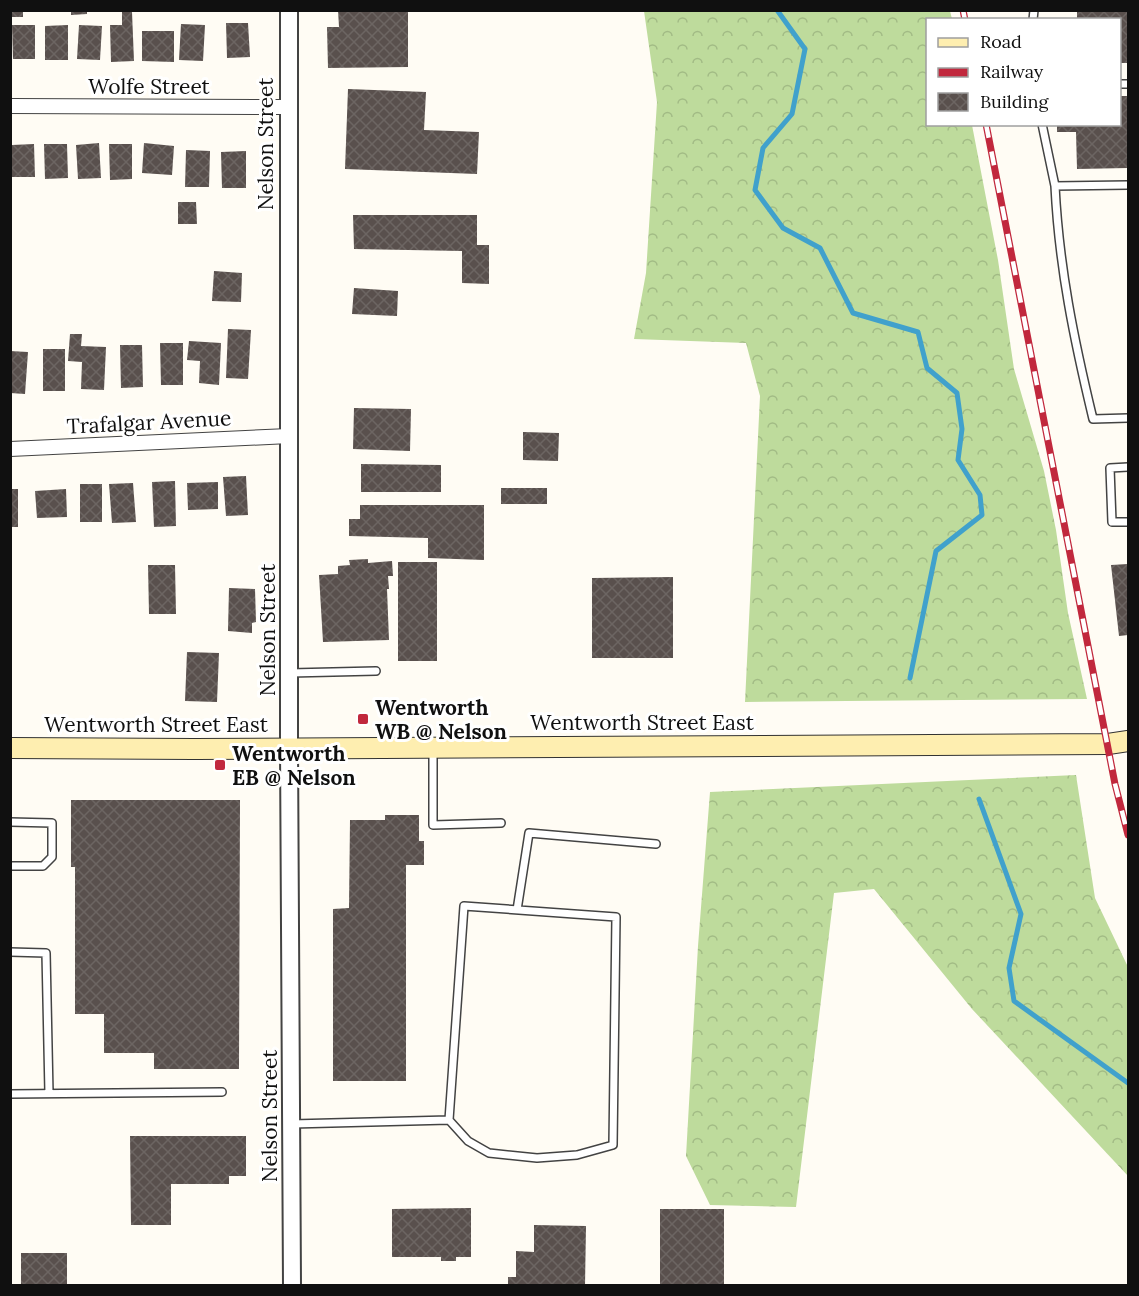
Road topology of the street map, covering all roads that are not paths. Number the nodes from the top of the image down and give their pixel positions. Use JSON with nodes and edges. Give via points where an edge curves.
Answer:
{"nodes":[{"id":1,"x":289,"y":10,"type":"edge"},
{"id":2,"x":10,"y":106,"type":"edge"},
{"id":3,"x":288,"y":107,"type":"junction"},
{"id":4,"x":1042,"y":126,"type":"edge"},
{"id":5,"x":1128,"y":185,"type":"edge"},
{"id":6,"x":1055,"y":186,"type":"junction"},
{"id":7,"x":1128,"y":418,"type":"edge"},
{"id":8,"x":289,"y":436,"type":"junction"},
{"id":9,"x":10,"y":449,"type":"edge"},
{"id":10,"x":1128,"y":467,"type":"edge"},
{"id":11,"x":1128,"y":522,"type":"edge"},
{"id":12,"x":376,"y":671,"type":"dead end"},
{"id":13,"x":290,"y":673,"type":"junction"},
{"id":14,"x":1128,"y":741,"type":"edge"},
{"id":15,"x":433,"y":746,"type":"junction"},
{"id":16,"x":289,"y":747,"type":"junction"},
{"id":17,"x":10,"y":748,"type":"edge"},
{"id":18,"x":10,"y":822,"type":"edge"},
{"id":19,"x":501,"y":824,"type":"dead end"},
{"id":20,"x":656,"y":844,"type":"dead end"},
{"id":21,"x":10,"y":866,"type":"edge"},
{"id":22,"x":517,"y":910,"type":"junction"},
{"id":23,"x":10,"y":952,"type":"edge"},
{"id":24,"x":222,"y":1092,"type":"dead end"},
{"id":25,"x":49,"y":1093,"type":"junction"},
{"id":26,"x":10,"y":1094,"type":"edge"},
{"id":27,"x":449,"y":1120,"type":"junction"},
{"id":28,"x":292,"y":1124,"type":"junction"},
{"id":29,"x":292,"y":1286,"type":"edge"}],
"edges":[{"from":1,"to":3,"type":"street","name":"Nelson Street"},
{"from":2,"to":3,"type":"street","name":"Wolfe Street"},
{"from":3,"to":8,"type":"street","name":"Nelson Street"},
{"from":4,"to":6,"type":"lane"},
{"from":5,"to":6,"type":"lane"},
{"from":6,"to":7,"type":"lane","via":[[1063,281],[1093,419]]},
{"from":8,"to":9,"type":"street","name":"Trafalgar Avenue"},
{"from":8,"to":13,"type":"street","name":"Nelson Street"},
{"from":10,"to":11,"type":"lane","via":[[1110,468],[1112,522]]},
{"from":12,"to":13,"type":"lane"},
{"from":13,"to":16,"type":"street","name":"Nelson Street"},
{"from":14,"to":15,"type":"main road","name":"Wentworth Street East"},
{"from":15,"to":16,"type":"main road","name":"Wentworth Street East"},
{"from":15,"to":19,"type":"lane","via":[[433,825]]},
{"from":16,"to":17,"type":"main road","name":"Wentworth Street East"},
{"from":16,"to":28,"type":"street","name":"Nelson Street"},
{"from":18,"to":21,"type":"lane","via":[[52,823],[52,857],[43,866]]},
{"from":20,"to":22,"type":"lane","via":[[529,833]]},
{"from":22,"to":27,"type":"lane","via":[[464,906]]},
{"from":22,"to":27,"type":"lane","via":[[616,917],[613,1145],[577,1155],[537,1158],[489,1153],[468,1141]]},
{"from":23,"to":25,"type":"lane","via":[[46,953]]},
{"from":24,"to":25,"type":"lane"},
{"from":25,"to":26,"type":"lane"},
{"from":27,"to":28,"type":"lane"},
{"from":28,"to":29,"type":"street","name":"Nelson Street"}]}
